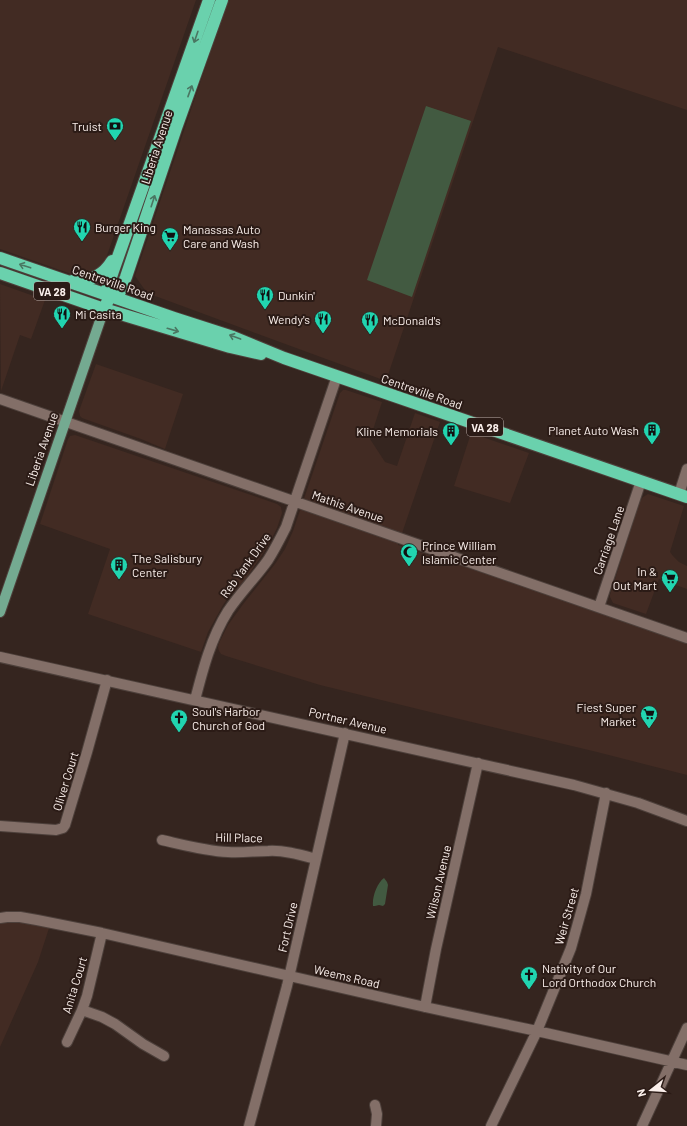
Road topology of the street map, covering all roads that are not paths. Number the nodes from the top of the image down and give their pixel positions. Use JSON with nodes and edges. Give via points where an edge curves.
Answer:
{"nodes":[{"id":1,"x":209,"y":0,"type":"edge"},
{"id":2,"x":222,"y":0,"type":"edge"},
{"id":3,"x":120,"y":250,"type":"junction"},
{"id":4,"x":0,"y":258,"type":"edge"},
{"id":5,"x":0,"y":273,"type":"edge"},
{"id":6,"x":126,"y":277,"type":"junction"},
{"id":7,"x":67,"y":281,"type":"junction"},
{"id":8,"x":110,"y":296,"type":"junction"},
{"id":9,"x":104,"y":309,"type":"junction"},
{"id":10,"x":147,"y":309,"type":"junction"},
{"id":11,"x":284,"y":358,"type":"junction"},
{"id":12,"x":337,"y":376,"type":"junction"},
{"id":13,"x":0,"y":399,"type":"edge"},
{"id":14,"x":65,"y":422,"type":"junction"},
{"id":15,"x":687,"y":469,"type":"edge"},
{"id":16,"x":641,"y":481,"type":"junction"},
{"id":17,"x":683,"y":496,"type":"edge"},
{"id":18,"x":295,"y":502,"type":"junction"},
{"id":19,"x":599,"y":607,"type":"junction"},
{"id":20,"x":0,"y":612,"type":"edge"},
{"id":21,"x":687,"y":638,"type":"edge"},
{"id":22,"x":0,"y":657,"type":"edge"},
{"id":23,"x":107,"y":680,"type":"junction"},
{"id":24,"x":195,"y":700,"type":"junction"},
{"id":25,"x":345,"y":733,"type":"junction"},
{"id":26,"x":478,"y":763,"type":"junction"},
{"id":27,"x":606,"y":793,"type":"junction"},
{"id":28,"x":687,"y":821,"type":"edge"},
{"id":29,"x":0,"y":826,"type":"edge"},
{"id":30,"x":162,"y":840,"type":"dead end"},
{"id":31,"x":316,"y":859,"type":"junction"},
{"id":32,"x":0,"y":918,"type":"edge"},
{"id":33,"x":102,"y":934,"type":"junction"},
{"id":34,"x":290,"y":976,"type":"junction"},
{"id":35,"x":425,"y":1007,"type":"junction"},
{"id":36,"x":82,"y":1010,"type":"junction"},
{"id":37,"x":687,"y":1028,"type":"edge"},
{"id":38,"x":537,"y":1031,"type":"junction"},
{"id":39,"x":67,"y":1042,"type":"dead end"},
{"id":40,"x":164,"y":1056,"type":"dead end"},
{"id":41,"x":671,"y":1062,"type":"junction"},
{"id":42,"x":687,"y":1065,"type":"edge"},
{"id":43,"x":375,"y":1106,"type":"dead end"},
{"id":44,"x":249,"y":1126,"type":"edge"},
{"id":45,"x":376,"y":1126,"type":"edge"},
{"id":46,"x":491,"y":1126,"type":"edge"},
{"id":47,"x":642,"y":1126,"type":"edge"}],
"edges":[{"from":1,"to":3,"type":"highway","name":"Liberia Avenue","one_way":true},
{"from":6,"to":2,"type":"highway","name":"Liberia Avenue","one_way":true},
{"from":3,"to":7,"type":"highway","via":[[107,270],[101,274],[86,280]]},
{"from":3,"to":8,"type":"highway","name":"Liberia Avenue","via":[[107,288]]},
{"from":7,"to":4,"type":"highway","name":"Centreville Road","number":"VA 28","one_way":true},
{"from":5,"to":9,"type":"highway","name":"Centreville Road","number":"VA 28"},
{"from":6,"to":8,"type":"highway","name":"Liberia Avenue","via":[[119,294]]},
{"from":6,"to":10,"type":"highway","via":[[131,295]]},
{"from":7,"to":8,"type":"highway","name":"Centreville Road","number":"VA 28"},
{"from":8,"to":9,"type":"highway","name":"Liberia Avenue"},
{"from":8,"to":10,"type":"highway","name":"Centreville Road","number":"VA 28"},
{"from":9,"to":11,"type":"highway","name":"Centreville Road","number":"VA 28","one_way":true,"via":[[230,347]]},
{"from":9,"to":14,"type":"main road","name":"Liberia Avenue"},
{"from":11,"to":10,"type":"highway","name":"Centreville Road","number":"VA 28","one_way":true,"via":[[233,336]]},
{"from":11,"to":12,"type":"highway","name":"Centreville Road","number":"VA 28"},
{"from":12,"to":16,"type":"highway","name":"Centreville Road","number":"VA 28"},
{"from":12,"to":18,"type":"street","name":"Reb Yank Drive"},
{"from":13,"to":14,"type":"street","name":"Mathis Avenue"},
{"from":14,"to":18,"type":"street","name":"Mathis Avenue"},
{"from":14,"to":20,"type":"main road","name":"Liberia Avenue"},
{"from":15,"to":17,"type":"street"},
{"from":16,"to":17,"type":"highway","name":"Centreville Road","number":"VA 28"},
{"from":16,"to":19,"type":"street","name":"Carriage Lane"},
{"from":18,"to":19,"type":"street","name":"Mathis Avenue"},
{"from":18,"to":24,"type":"street","name":"Reb Yank Drive","via":[[276,547],[234,603],[217,632],[206,658]]},
{"from":19,"to":21,"type":"street","name":"Mathis Avenue"},
{"from":22,"to":23,"type":"street","name":"Portner Avenue"},
{"from":23,"to":24,"type":"street","name":"Portner Avenue"},
{"from":23,"to":29,"type":"street","name":"Oliver Court","via":[[63,828],[56,830]]},
{"from":24,"to":25,"type":"street","name":"Portner Avenue"},
{"from":25,"to":26,"type":"street","name":"Portner Avenue"},
{"from":25,"to":31,"type":"street","name":"Fort Drive"},
{"from":26,"to":27,"type":"street","name":"Portner Avenue"},
{"from":26,"to":35,"type":"street","name":"Wilson Avenue"},
{"from":27,"to":28,"type":"street","name":"Portner Avenue"},
{"from":27,"to":38,"type":"street","name":"Weir Street","via":[[580,921],[565,965]]},
{"from":30,"to":31,"type":"street","name":"Hill Place","via":[[226,852],[285,852]]},
{"from":31,"to":34,"type":"street","name":"Fort Drive"},
{"from":32,"to":33,"type":"street","name":"Weems Road","via":[[20,917]]},
{"from":33,"to":34,"type":"street","name":"Weems Road"},
{"from":33,"to":36,"type":"street","name":"Anita Court"},
{"from":34,"to":35,"type":"street","name":"Weems Road"},
{"from":34,"to":44,"type":"street","name":"Fort Drive"},
{"from":35,"to":38,"type":"street","name":"Weems Road"},
{"from":36,"to":39,"type":"street","name":"Anita Court"},
{"from":36,"to":40,"type":"street","via":[[115,1024]]},
{"from":37,"to":41,"type":"street"},
{"from":38,"to":41,"type":"street","name":"Weems Road"},
{"from":38,"to":46,"type":"street","name":"Weir Street"},
{"from":41,"to":42,"type":"street","name":"Weems Road"},
{"from":41,"to":47,"type":"street"},
{"from":43,"to":45,"type":"street"}]}
